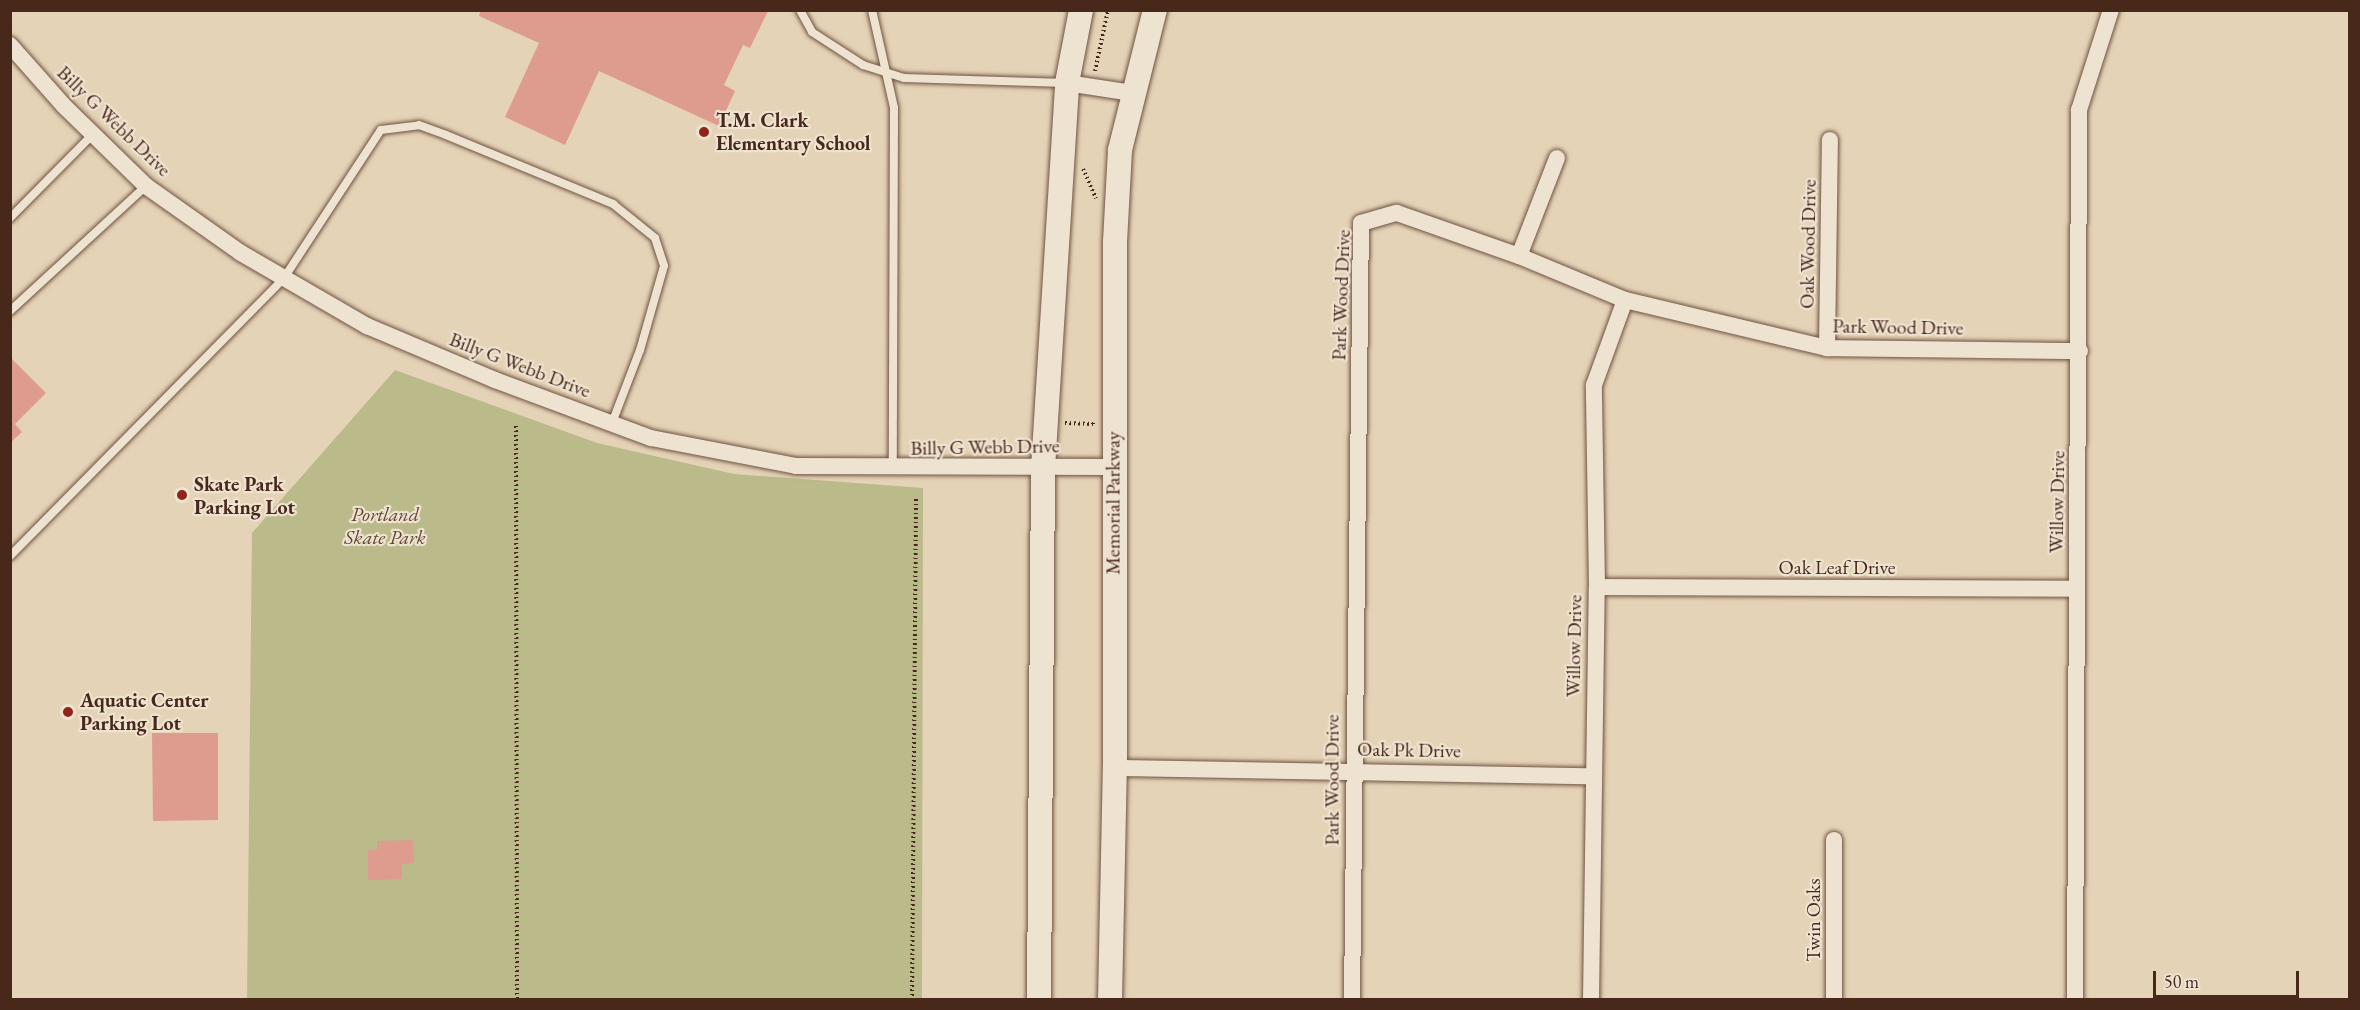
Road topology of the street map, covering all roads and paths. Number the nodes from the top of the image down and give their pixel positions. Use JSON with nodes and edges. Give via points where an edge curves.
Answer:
{"nodes":[{"id":1,"x":800,"y":10,"type":"edge"},
{"id":2,"x":873,"y":10,"type":"edge"},
{"id":3,"x":1081,"y":10,"type":"edge"},
{"id":4,"x":1155,"y":10,"type":"edge"},
{"id":5,"x":2111,"y":10,"type":"edge"},
{"id":6,"x":10,"y":45,"type":"edge"},
{"id":7,"x":887,"y":73,"type":"junction"},
{"id":8,"x":1066,"y":83,"type":"junction"},
{"id":9,"x":1132,"y":93,"type":"junction"},
{"id":10,"x":93,"y":134,"type":"junction"},
{"id":11,"x":1830,"y":140,"type":"dead end"},
{"id":12,"x":1557,"y":158,"type":"dead end"},
{"id":13,"x":146,"y":186,"type":"junction"},
{"id":14,"x":10,"y":218,"type":"edge"},
{"id":15,"x":1519,"y":256,"type":"junction"},
{"id":16,"x":284,"y":278,"type":"junction"},
{"id":17,"x":1625,"y":300,"type":"junction"},
{"id":18,"x":10,"y":311,"type":"edge"},
{"id":19,"x":1827,"y":348,"type":"junction"},
{"id":20,"x":2080,"y":351,"type":"junction"},
{"id":21,"x":612,"y":423,"type":"junction"},
{"id":22,"x":516,"y":426,"type":"dead end"},
{"id":23,"x":1113,"y":467,"type":"junction"},
{"id":24,"x":1043,"y":468,"type":"junction"},
{"id":25,"x":893,"y":469,"type":"junction"},
{"id":26,"x":916,"y":497,"type":"dead end"},
{"id":27,"x":10,"y":556,"type":"edge"},
{"id":28,"x":1597,"y":587,"type":"junction"},
{"id":29,"x":2077,"y":589,"type":"junction"},
{"id":30,"x":1115,"y":768,"type":"junction"},
{"id":31,"x":1352,"y":769,"type":"junction"},
{"id":32,"x":1593,"y":776,"type":"junction"},
{"id":33,"x":1834,"y":840,"type":"dead end"},
{"id":34,"x":517,"y":999,"type":"edge"},
{"id":35,"x":912,"y":999,"type":"edge"},
{"id":36,"x":1039,"y":999,"type":"edge"},
{"id":37,"x":1110,"y":999,"type":"edge"},
{"id":38,"x":1352,"y":999,"type":"edge"},
{"id":39,"x":1592,"y":999,"type":"edge"},
{"id":40,"x":1834,"y":999,"type":"edge"},
{"id":41,"x":2075,"y":999,"type":"edge"}],
"edges":[{"from":1,"to":7,"type":"lane","via":[[812,32],[863,65]]},
{"from":2,"to":7,"type":"lane"},
{"from":3,"to":8,"type":"street"},
{"from":4,"to":9,"type":"street","name":"Memorial Parkway"},
{"from":5,"to":20,"type":"street","name":"Willow Drive","via":[[2079,110]]},
{"from":6,"to":10,"type":"street","name":"Billy G Webb Drive"},
{"from":7,"to":8,"type":"lane","via":[[904,78]]},
{"from":7,"to":25,"type":"lane","via":[[894,108]]},
{"from":8,"to":9,"type":"street"},
{"from":8,"to":24,"type":"street"},
{"from":9,"to":23,"type":"street","name":"Memorial Parkway","via":[[1120,150],[1115,242]]},
{"from":10,"to":13,"type":"street","name":"Billy G Webb Drive"},
{"from":10,"to":14,"type":"lane"},
{"from":11,"to":19,"type":"street","name":"Oak Wood Drive"},
{"from":12,"to":15,"type":"street"},
{"from":13,"to":16,"type":"street","name":"Billy G Webb Drive"},
{"from":13,"to":18,"type":"lane"},
{"from":15,"to":17,"type":"street","name":"Park Wood Drive"},
{"from":15,"to":31,"type":"street","name":"Park Wood Drive","via":[[1397,213],[1361,223]]},
{"from":16,"to":21,"type":"street","name":"Billy G Webb Drive","via":[[367,326],[495,380]]},
{"from":16,"to":21,"type":"lane","via":[[381,130],[419,125],[613,204],[655,238],[664,266],[640,350]]},
{"from":16,"to":27,"type":"lane"},
{"from":17,"to":19,"type":"street","name":"Park Wood Drive"},
{"from":17,"to":28,"type":"street","name":"Willow Drive","via":[[1594,385]]},
{"from":19,"to":20,"type":"street","name":"Park Wood Drive"},
{"from":20,"to":29,"type":"street","name":"Willow Drive"},
{"from":21,"to":25,"type":"street","name":"Billy G Webb Drive","via":[[651,438],[796,466]]},
{"from":22,"to":34,"type":"path"},
{"from":23,"to":24,"type":"street","name":"Billy G Webb Drive"},
{"from":23,"to":30,"type":"street","name":"Memorial Parkway"},
{"from":24,"to":25,"type":"street","name":"Billy G Webb Drive"},
{"from":24,"to":36,"type":"street"},
{"from":26,"to":35,"type":"path"},
{"from":28,"to":29,"type":"street","name":"Oak Leaf Drive"},
{"from":28,"to":32,"type":"street","name":"Willow Drive"},
{"from":29,"to":41,"type":"street","name":"Willow Drive"},
{"from":30,"to":31,"type":"street","name":"Oak Pk Drive"},
{"from":30,"to":37,"type":"street","name":"Memorial Parkway"},
{"from":31,"to":32,"type":"street","name":"Oak Pk Drive"},
{"from":31,"to":38,"type":"street","name":"Park Wood Drive"},
{"from":32,"to":39,"type":"street","name":"Willow Drive"},
{"from":33,"to":40,"type":"street","name":"Twin Oaks"}]}
